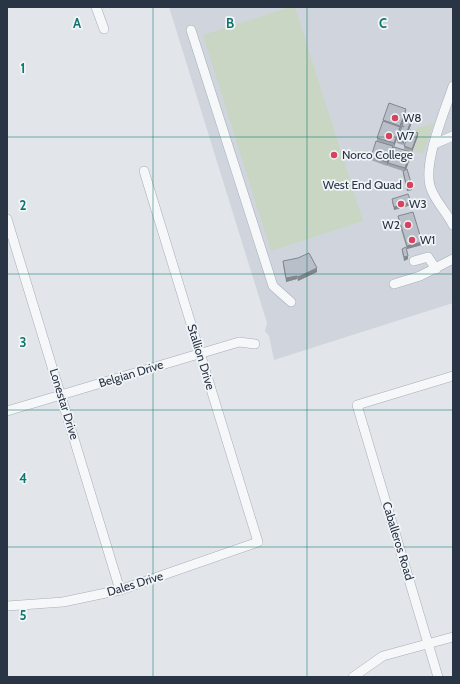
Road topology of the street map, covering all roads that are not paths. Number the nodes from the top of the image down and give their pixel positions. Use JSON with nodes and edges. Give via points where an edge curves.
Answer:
{"nodes":[{"id":1,"x":96,"y":7,"type":"edge"},
{"id":2,"x":104,"y":29,"type":"dead end"},
{"id":3,"x":191,"y":30,"type":"dead end"},
{"id":4,"x":453,"y":86,"type":"edge"},
{"id":5,"x":453,"y":136,"type":"edge"},
{"id":6,"x":434,"y":144,"type":"junction"},
{"id":7,"x":144,"y":172,"type":"dead end"},
{"id":8,"x":7,"y":219,"type":"edge"},
{"id":9,"x":453,"y":225,"type":"edge"},
{"id":10,"x":453,"y":259,"type":"edge"},
{"id":11,"x":414,"y":262,"type":"dead end"},
{"id":12,"x":436,"y":268,"type":"junction"},
{"id":13,"x":394,"y":284,"type":"dead end"},
{"id":14,"x":291,"y":302,"type":"dead end"},
{"id":15,"x":256,"y":344,"type":"dead end"},
{"id":16,"x":200,"y":353,"type":"junction"},
{"id":17,"x":453,"y":376,"type":"edge"},
{"id":18,"x":61,"y":394,"type":"junction"},
{"id":19,"x":7,"y":411,"type":"edge"},
{"id":20,"x":258,"y":542,"type":"joint"},
{"id":21,"x":120,"y":590,"type":"junction"},
{"id":22,"x":7,"y":606,"type":"edge"},
{"id":23,"x":453,"y":637,"type":"edge"},
{"id":24,"x":429,"y":644,"type":"junction"},
{"id":25,"x":353,"y":677,"type":"edge"},
{"id":26,"x":438,"y":677,"type":"edge"}],
"edges":[{"from":1,"to":2,"type":"street"},
{"from":3,"to":14,"type":"street","via":[[273,286]]},
{"from":4,"to":6,"type":"street"},
{"from":5,"to":6,"type":"street"},
{"from":6,"to":9,"type":"street","via":[[428,169],[431,190]]},
{"from":7,"to":16,"type":"street","name":"Stallion Drive"},
{"from":8,"to":18,"type":"street","name":"Lonestar Drive"},
{"from":10,"to":12,"type":"street"},
{"from":11,"to":12,"type":"street","via":[[428,257]]},
{"from":12,"to":13,"type":"street"},
{"from":15,"to":16,"type":"street","name":"Belgian Drive","via":[[240,342]]},
{"from":16,"to":18,"type":"street","name":"Belgian Drive"},
{"from":16,"to":20,"type":"street","name":"Stallion Drive"},
{"from":17,"to":24,"type":"street","name":"Caballeros Road","via":[[357,405]]},
{"from":18,"to":19,"type":"street","name":"Belgian Drive"},
{"from":18,"to":21,"type":"street","name":"Lonestar Drive"},
{"from":20,"to":21,"type":"street","name":"Dales Drive"},
{"from":21,"to":22,"type":"street","name":"Dales Drive","via":[[63,602]]},
{"from":23,"to":24,"type":"street"},
{"from":24,"to":25,"type":"street","via":[[383,656]]},
{"from":24,"to":26,"type":"street","name":"Caballeros Road"}]}
